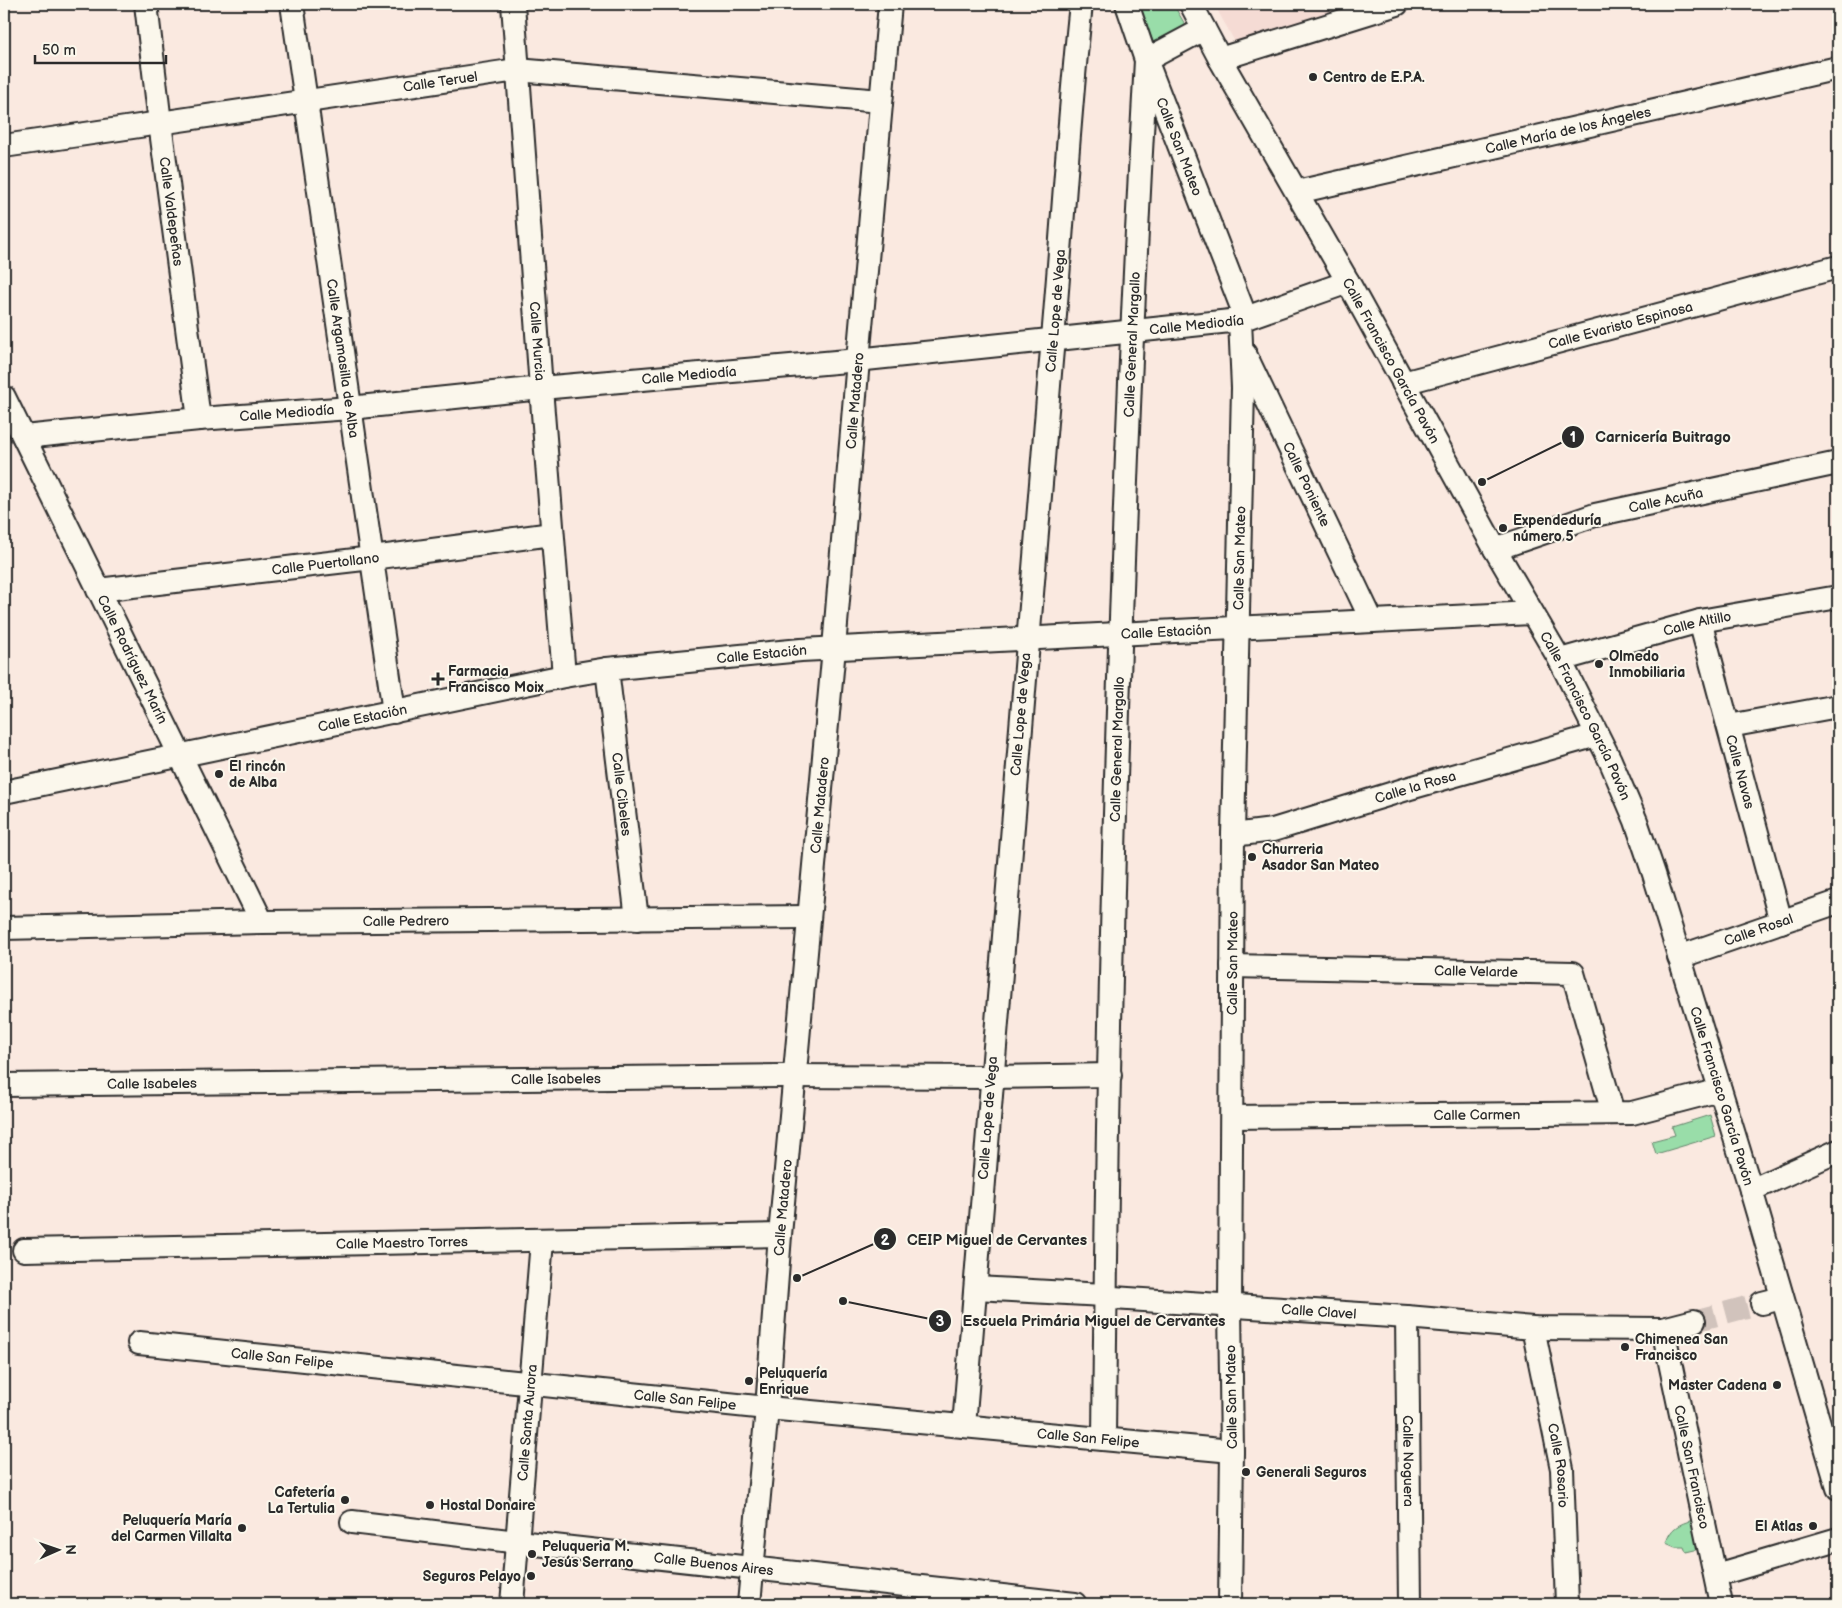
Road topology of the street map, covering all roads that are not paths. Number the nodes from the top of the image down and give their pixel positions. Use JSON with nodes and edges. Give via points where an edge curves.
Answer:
{"nodes":[{"id":1,"x":146,"y":4,"type":"edge"},
{"id":2,"x":292,"y":4,"type":"edge"},
{"id":3,"x":513,"y":4,"type":"edge"},
{"id":4,"x":890,"y":4,"type":"edge"},
{"id":5,"x":1081,"y":4,"type":"edge"},
{"id":6,"x":1127,"y":4,"type":"edge"},
{"id":7,"x":1191,"y":4,"type":"edge"},
{"id":8,"x":1397,"y":4,"type":"edge"},
{"id":9,"x":1204,"y":29,"type":"junction"},
{"id":10,"x":1220,"y":59,"type":"junction"},
{"id":11,"x":1146,"y":60,"type":"junction"},
{"id":12,"x":1838,"y":68,"type":"edge"},
{"id":13,"x":517,"y":70,"type":"junction"},
{"id":14,"x":881,"y":100,"type":"junction"},
{"id":15,"x":306,"y":101,"type":"junction"},
{"id":16,"x":160,"y":123,"type":"junction"},
{"id":17,"x":4,"y":146,"type":"edge"},
{"id":18,"x":1297,"y":192,"type":"junction"},
{"id":19,"x":1838,"y":267,"type":"edge"},
{"id":20,"x":1348,"y":282,"type":"junction"},
{"id":21,"x":1243,"y":319,"type":"junction"},
{"id":22,"x":1131,"y":331,"type":"junction"},
{"id":23,"x":1053,"y":339,"type":"junction"},
{"id":24,"x":1242,"y":346,"type":"junction"},
{"id":25,"x":858,"y":360,"type":"junction"},
{"id":26,"x":1403,"y":383,"type":"junction"},
{"id":27,"x":541,"y":388,"type":"junction"},
{"id":28,"x":4,"y":397,"type":"edge"},
{"id":29,"x":350,"y":408,"type":"junction"},
{"id":30,"x":199,"y":418,"type":"junction"},
{"id":31,"x":24,"y":437,"type":"junction"},
{"id":32,"x":1838,"y":463,"type":"edge"},
{"id":33,"x":552,"y":534,"type":"junction"},
{"id":34,"x":1495,"y":549,"type":"junction"},
{"id":35,"x":372,"y":558,"type":"junction"},
{"id":36,"x":98,"y":590,"type":"junction"},
{"id":37,"x":1838,"y":597,"type":"edge"},
{"id":38,"x":1532,"y":613,"type":"junction"},
{"id":39,"x":1372,"y":621,"type":"junction"},
{"id":40,"x":1700,"y":621,"type":"junction"},
{"id":41,"x":1237,"y":628,"type":"junction"},
{"id":42,"x":1121,"y":634,"type":"junction"},
{"id":43,"x":1026,"y":639,"type":"junction"},
{"id":44,"x":834,"y":648,"type":"junction"},
{"id":45,"x":1560,"y":660,"type":"junction"},
{"id":46,"x":607,"y":669,"type":"junction"},
{"id":47,"x":564,"y":676,"type":"junction"},
{"id":48,"x":1838,"y":706,"type":"edge"},
{"id":49,"x":394,"y":712,"type":"junction"},
{"id":50,"x":1729,"y":726,"type":"junction"},
{"id":51,"x":1597,"y":735,"type":"junction"},
{"id":52,"x":180,"y":755,"type":"junction"},
{"id":53,"x":4,"y":792,"type":"edge"},
{"id":54,"x":1233,"y":835,"type":"junction"},
{"id":55,"x":1838,"y":902,"type":"edge"},
{"id":56,"x":809,"y":917,"type":"junction"},
{"id":57,"x":637,"y":919,"type":"junction"},
{"id":58,"x":262,"y":922,"type":"junction"},
{"id":59,"x":1782,"y":922,"type":"junction"},
{"id":60,"x":4,"y":928,"type":"edge"},
{"id":61,"x":1679,"y":957,"type":"junction"},
{"id":62,"x":1232,"y":966,"type":"junction"},
{"id":63,"x":1110,"y":1075,"type":"junction"},
{"id":64,"x":795,"y":1076,"type":"junction"},
{"id":65,"x":990,"y":1077,"type":"junction"},
{"id":66,"x":4,"y":1085,"type":"edge"},
{"id":67,"x":1720,"y":1090,"type":"junction"},
{"id":68,"x":1612,"y":1113,"type":"junction"},
{"id":69,"x":1232,"y":1117,"type":"junction"},
{"id":70,"x":1838,"y":1151,"type":"edge"},
{"id":71,"x":1751,"y":1190,"type":"junction"},
{"id":72,"x":780,"y":1235,"type":"junction"},
{"id":73,"x":542,"y":1241,"type":"junction"},
{"id":74,"x":24,"y":1250,"type":"dead end"},
{"id":75,"x":976,"y":1288,"type":"junction"},
{"id":76,"x":1104,"y":1295,"type":"junction"},
{"id":77,"x":1230,"y":1307,"type":"junction"},
{"id":78,"x":1407,"y":1317,"type":"junction"},
{"id":79,"x":1694,"y":1321,"type":"tunnel mouth"},
{"id":80,"x":1533,"y":1328,"type":"junction"},
{"id":81,"x":1663,"y":1329,"type":"junction"},
{"id":82,"x":139,"y":1343,"type":"dead end"},
{"id":83,"x":531,"y":1382,"type":"junction"},
{"id":84,"x":767,"y":1408,"type":"junction"},
{"id":85,"x":964,"y":1426,"type":"junction"},
{"id":86,"x":1104,"y":1439,"type":"junction"},
{"id":87,"x":1232,"y":1451,"type":"junction"},
{"id":88,"x":1838,"y":1488,"type":"edge"},
{"id":89,"x":352,"y":1522,"type":"dead end"},
{"id":90,"x":1838,"y":1539,"type":"edge"},
{"id":91,"x":518,"y":1542,"type":"junction"},
{"id":92,"x":752,"y":1568,"type":"junction"},
{"id":93,"x":1716,"y":1575,"type":"junction"},
{"id":94,"x":512,"y":1604,"type":"edge"},
{"id":95,"x":749,"y":1604,"type":"edge"},
{"id":96,"x":1075,"y":1604,"type":"edge"},
{"id":97,"x":1230,"y":1604,"type":"edge"},
{"id":98,"x":1410,"y":1604,"type":"edge"},
{"id":99,"x":1567,"y":1604,"type":"edge"},
{"id":100,"x":1721,"y":1604,"type":"edge"}],
"edges":[{"from":1,"to":16,"type":"street","name":"Calle Valdepeñas"},
{"from":2,"to":15,"type":"street","name":"Calle Argamasilla de Alba"},
{"from":3,"to":13,"type":"street","name":"Calle Murcia"},
{"from":4,"to":14,"type":"street","name":"Calle Matadero"},
{"from":5,"to":23,"type":"street","name":"Calle Lope de Vega"},
{"from":6,"to":11,"type":"street","name":"Calle San Mateo"},
{"from":7,"to":9,"type":"street","name":"Calle Francisco García Pavón"},
{"from":8,"to":10,"type":"street"},
{"from":9,"to":10,"type":"street","name":"Calle Francisco García Pavón"},
{"from":9,"to":11,"type":"street"},
{"from":10,"to":18,"type":"street","name":"Calle Francisco García Pavón"},
{"from":11,"to":21,"type":"street","name":"Calle San Mateo"},
{"from":11,"to":22,"type":"street","name":"Calle General Margallo"},
{"from":12,"to":18,"type":"street","name":"Calle María de los Ángeles"},
{"from":13,"to":14,"type":"street","name":"Calle Teruel"},
{"from":13,"to":15,"type":"street","name":"Calle Teruel"},
{"from":13,"to":27,"type":"street","name":"Calle Murcia"},
{"from":14,"to":25,"type":"street","name":"Calle Matadero"},
{"from":15,"to":16,"type":"street","name":"Calle Teruel"},
{"from":15,"to":29,"type":"street","name":"Calle Argamasilla de Alba"},
{"from":16,"to":17,"type":"street","name":"Calle Teruel"},
{"from":16,"to":30,"type":"street","name":"Calle Valdepeñas"},
{"from":18,"to":20,"type":"street","name":"Calle Francisco García Pavón"},
{"from":19,"to":26,"type":"street","name":"Calle Evaristo Espinosa"},
{"from":20,"to":21,"type":"street","name":"Calle Mediodía"},
{"from":20,"to":26,"type":"street","name":"Calle Francisco García Pavón"},
{"from":21,"to":22,"type":"street","name":"Calle Mediodía"},
{"from":21,"to":24,"type":"street","name":"Calle San Mateo"},
{"from":22,"to":23,"type":"street","name":"Calle Mediodía"},
{"from":22,"to":42,"type":"street","name":"Calle General Margallo"},
{"from":23,"to":25,"type":"street","name":"Calle Mediodía"},
{"from":23,"to":43,"type":"street","name":"Calle Lope de Vega"},
{"from":24,"to":39,"type":"street","name":"Calle Poniente"},
{"from":24,"to":41,"type":"street","name":"Calle San Mateo"},
{"from":25,"to":27,"type":"street","name":"Calle Mediodía"},
{"from":25,"to":44,"type":"street","name":"Calle Matadero"},
{"from":26,"to":34,"type":"street","name":"Calle Francisco García Pavón"},
{"from":27,"to":29,"type":"street","name":"Calle Mediodía"},
{"from":27,"to":33,"type":"street","name":"Calle Murcia"},
{"from":28,"to":31,"type":"street","name":"Calle Rodríguez Marín"},
{"from":29,"to":30,"type":"street","name":"Calle Mediodía"},
{"from":29,"to":35,"type":"street","name":"Calle Argamasilla de Alba"},
{"from":30,"to":31,"type":"street","name":"Calle Mediodía"},
{"from":31,"to":36,"type":"street","name":"Calle Rodríguez Marín"},
{"from":32,"to":34,"type":"street","name":"Calle Acuña","via":[[1595,515]]},
{"from":33,"to":35,"type":"street","name":"Calle Puertollano"},
{"from":33,"to":47,"type":"street","name":"Calle Murcia"},
{"from":34,"to":38,"type":"street","name":"Calle Francisco García Pavón"},
{"from":35,"to":36,"type":"street","name":"Calle Puertollano"},
{"from":35,"to":49,"type":"street","name":"Calle Argamasilla de Alba"},
{"from":36,"to":52,"type":"street","name":"Calle Rodríguez Marín"},
{"from":37,"to":40,"type":"street","name":"Calle Altillo"},
{"from":38,"to":39,"type":"street","name":"Calle Estación"},
{"from":38,"to":45,"type":"street","name":"Calle Francisco García Pavón"},
{"from":39,"to":41,"type":"street","name":"Calle Estación"},
{"from":40,"to":45,"type":"street","name":"Calle Altillo"},
{"from":40,"to":50,"type":"street","name":"Calle Navas"},
{"from":41,"to":42,"type":"street","name":"Calle Estación"},
{"from":41,"to":54,"type":"street","name":"Calle San Mateo"},
{"from":42,"to":43,"type":"street","name":"Calle Estación"},
{"from":42,"to":63,"type":"street","name":"Calle General Margallo"},
{"from":43,"to":44,"type":"street","name":"Calle Estación"},
{"from":43,"to":65,"type":"street","name":"Calle Lope de Vega"},
{"from":44,"to":46,"type":"street","name":"Calle Estación"},
{"from":44,"to":56,"type":"street","name":"Calle Matadero"},
{"from":45,"to":51,"type":"street","name":"Calle Francisco García Pavón"},
{"from":46,"to":47,"type":"street","name":"Calle Estación"},
{"from":46,"to":57,"type":"street","name":"Calle Cibeles"},
{"from":47,"to":49,"type":"street","name":"Calle Estación"},
{"from":48,"to":50,"type":"street"},
{"from":49,"to":52,"type":"street","name":"Calle Estación"},
{"from":50,"to":59,"type":"street","name":"Calle Navas"},
{"from":51,"to":54,"type":"street","name":"Calle la Rosa","via":[[1273,830]]},
{"from":51,"to":61,"type":"street","name":"Calle Francisco García Pavón","via":[[1636,821]]},
{"from":52,"to":53,"type":"street","name":"Calle Estación"},
{"from":52,"to":58,"type":"street","name":"Calle Rodríguez Marín"},
{"from":54,"to":62,"type":"street","name":"Calle San Mateo"},
{"from":55,"to":59,"type":"street","name":"Calle Rosal"},
{"from":56,"to":57,"type":"street","name":"Calle Pedrero"},
{"from":56,"to":64,"type":"street","name":"Calle Matadero"},
{"from":57,"to":58,"type":"street","name":"Calle Pedrero"},
{"from":58,"to":60,"type":"street","name":"Calle Pedrero"},
{"from":59,"to":61,"type":"street","name":"Calle Rosal"},
{"from":61,"to":67,"type":"street","name":"Calle Francisco García Pavón"},
{"from":62,"to":68,"type":"street","name":"Calle Velarde","via":[[1573,973]]},
{"from":62,"to":69,"type":"street","name":"Calle San Mateo"},
{"from":63,"to":65,"type":"street","name":"Calle Isabeles"},
{"from":63,"to":76,"type":"street","name":"Calle General Margallo"},
{"from":64,"to":65,"type":"street","name":"Calle Isabeles"},
{"from":64,"to":66,"type":"street","name":"Calle Isabeles"},
{"from":64,"to":72,"type":"street","name":"Calle Matadero"},
{"from":65,"to":75,"type":"street","name":"Calle Lope de Vega"},
{"from":67,"to":68,"type":"street","name":"Calle Carmen","via":[[1632,1114]]},
{"from":67,"to":71,"type":"street","name":"Calle Francisco García Pavón"},
{"from":68,"to":69,"type":"street","name":"Calle Carmen"},
{"from":69,"to":77,"type":"street","name":"Calle San Mateo"},
{"from":70,"to":71,"type":"street"},
{"from":71,"to":88,"type":"street","name":"Calle Francisco García Pavón","via":[[1772,1301]]},
{"from":72,"to":73,"type":"street","name":"Calle Maestro Torres"},
{"from":72,"to":84,"type":"street","name":"Calle Matadero"},
{"from":73,"to":74,"type":"street","name":"Calle Maestro Torres"},
{"from":73,"to":83,"type":"street","name":"Calle Santa Aurora"},
{"from":75,"to":76,"type":"street","name":"Calle Clavel"},
{"from":75,"to":85,"type":"street","name":"Calle Lope de Vega"},
{"from":76,"to":77,"type":"street","name":"Calle Clavel"},
{"from":76,"to":86,"type":"street","name":"Calle General Margallo"},
{"from":77,"to":78,"type":"street","name":"Calle Clavel"},
{"from":77,"to":87,"type":"street","name":"Calle San Mateo"},
{"from":78,"to":80,"type":"street","name":"Calle Clavel"},
{"from":78,"to":98,"type":"street","name":"Calle Noguera"},
{"from":79,"to":81,"type":"street","name":"Calle Clavel"},
{"from":80,"to":81,"type":"street","name":"Calle Clavel"},
{"from":80,"to":99,"type":"street","name":"Calle Rosario","via":[[1562,1469]]},
{"from":81,"to":93,"type":"street","name":"Calle San Francisco"},
{"from":82,"to":83,"type":"street","name":"Calle San Felipe"},
{"from":83,"to":84,"type":"street","name":"Calle San Felipe"},
{"from":83,"to":91,"type":"street","name":"Calle Santa Aurora"},
{"from":84,"to":85,"type":"street","name":"Calle San Felipe"},
{"from":84,"to":92,"type":"street","name":"Calle Matadero"},
{"from":85,"to":86,"type":"street","name":"Calle San Felipe"},
{"from":86,"to":87,"type":"street","name":"Calle San Felipe"},
{"from":87,"to":97,"type":"street","name":"Calle San Mateo"},
{"from":89,"to":91,"type":"street","name":"Calle Buenos Aires"},
{"from":90,"to":93,"type":"street"},
{"from":91,"to":92,"type":"street","name":"Calle Buenos Aires"},
{"from":91,"to":94,"type":"street","name":"Calle Santa Aurora"},
{"from":92,"to":95,"type":"street","name":"Calle Matadero"},
{"from":92,"to":96,"type":"street","name":"Calle Buenos Aires"},
{"from":93,"to":100,"type":"street","name":"Calle San Francisco"}]}
